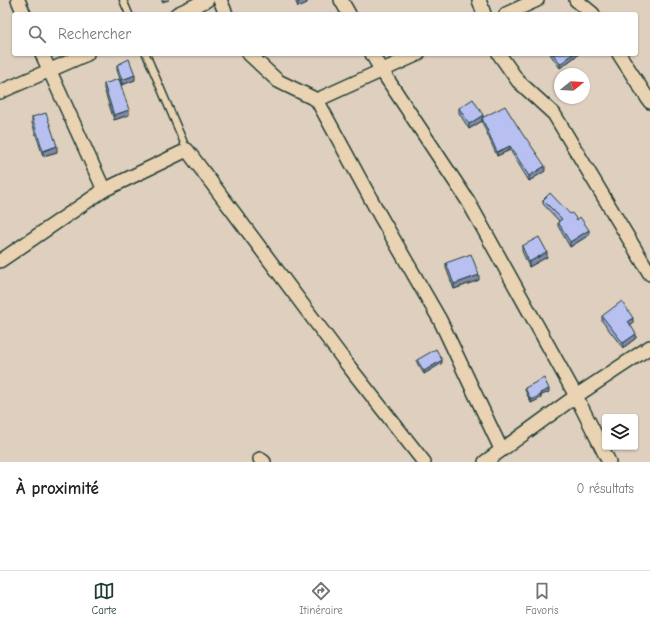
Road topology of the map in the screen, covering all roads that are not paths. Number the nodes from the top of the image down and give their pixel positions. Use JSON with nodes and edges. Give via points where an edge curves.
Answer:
{"nodes":[{"id":1,"x":18,"y":0,"type":"edge"},
{"id":2,"x":122,"y":0,"type":"edge"},
{"id":3,"x":207,"y":0,"type":"edge"},
{"id":4,"x":220,"y":0,"type":"edge"},
{"id":5,"x":341,"y":0,"type":"edge"},
{"id":6,"x":478,"y":0,"type":"edge"},
{"id":7,"x":537,"y":0,"type":"edge"},
{"id":8,"x":576,"y":0,"type":"edge"},
{"id":9,"x":23,"y":12,"type":"edge"},
{"id":10,"x":128,"y":12,"type":"edge"},
{"id":11,"x":181,"y":12,"type":"edge"},
{"id":12,"x":225,"y":12,"type":"edge"},
{"id":13,"x":348,"y":12,"type":"edge"},
{"id":14,"x":483,"y":12,"type":"edge"},
{"id":15,"x":510,"y":12,"type":"edge"},
{"id":16,"x":591,"y":12,"type":"edge"},
{"id":17,"x":43,"y":56,"type":"edge"},
{"id":18,"x":82,"y":56,"type":"edge"},
{"id":19,"x":147,"y":56,"type":"edge"},
{"id":20,"x":251,"y":56,"type":"edge"},
{"id":21,"x":373,"y":56,"type":"edge"},
{"id":22,"x":414,"y":56,"type":"edge"},
{"id":23,"x":500,"y":56,"type":"edge"},
{"id":24,"x":620,"y":56,"type":"edge"},
{"id":25,"x":50,"y":70,"type":"junction"},
{"id":26,"x":381,"y":71,"type":"junction"},
{"id":27,"x":0,"y":92,"type":"edge"},
{"id":28,"x":317,"y":100,"type":"junction"},
{"id":29,"x":650,"y":102,"type":"edge"},
{"id":30,"x":187,"y":150,"type":"junction"},
{"id":31,"x":104,"y":190,"type":"junction"},
{"id":32,"x":0,"y":261,"type":"edge"},
{"id":33,"x":650,"y":274,"type":"edge"},
{"id":34,"x":650,"y":347,"type":"edge"},
{"id":35,"x":576,"y":396,"type":"junction"},
{"id":36,"x":501,"y":449,"type":"junction"},
{"id":37,"x":424,"y":462,"type":"edge"},
{"id":38,"x":485,"y":462,"type":"edge"},
{"id":39,"x":609,"y":462,"type":"edge"}],
"edges":[{"from":1,"to":9,"type":"street"},
{"from":2,"to":10,"type":"lane"},
{"from":3,"to":11,"type":"street"},
{"from":4,"to":12,"type":"street"},
{"from":5,"to":13,"type":"street"},
{"from":6,"to":14,"type":"street"},
{"from":7,"to":15,"type":"street"},
{"from":8,"to":16,"type":"street"},
{"from":17,"to":25,"type":"street"},
{"from":18,"to":25,"type":"street"},
{"from":19,"to":30,"type":"lane"},
{"from":20,"to":28,"type":"street","via":[[278,81]]},
{"from":21,"to":26,"type":"street"},
{"from":22,"to":26,"type":"street"},
{"from":23,"to":33,"type":"street","via":[[518,81],[554,114]]},
{"from":24,"to":29,"type":"street"},
{"from":25,"to":27,"type":"street"},
{"from":25,"to":31,"type":"street"},
{"from":26,"to":28,"type":"street"},
{"from":26,"to":35,"type":"street","via":[[468,201]]},
{"from":28,"to":36,"type":"street","via":[[440,320]]},
{"from":30,"to":31,"type":"street"},
{"from":30,"to":37,"type":"street","via":[[347,364]]},
{"from":31,"to":32,"type":"street"},
{"from":34,"to":35,"type":"street"},
{"from":35,"to":36,"type":"street"},
{"from":35,"to":39,"type":"street"},
{"from":36,"to":38,"type":"street"}]}
